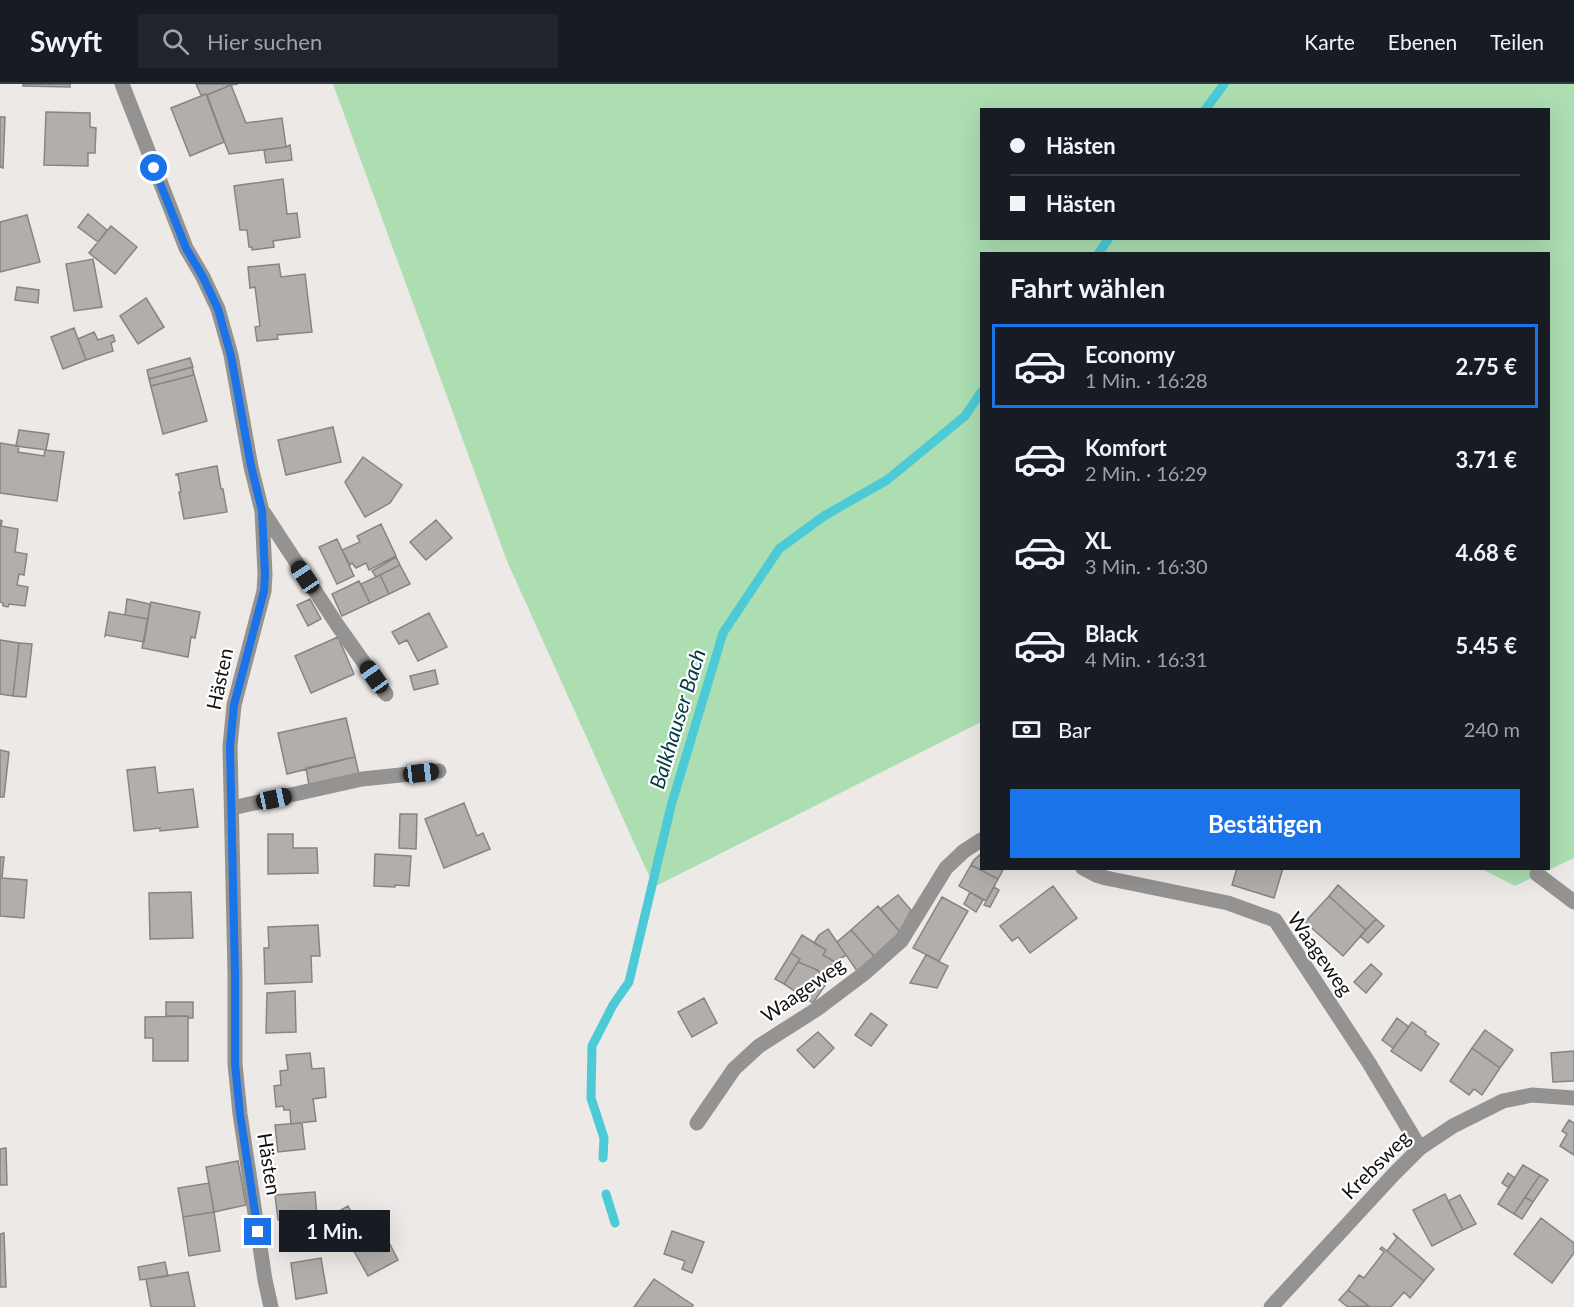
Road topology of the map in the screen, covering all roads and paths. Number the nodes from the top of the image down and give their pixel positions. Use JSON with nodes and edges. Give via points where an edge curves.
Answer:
{"nodes":[{"id":1,"x":122,"y":84,"type":"edge"},
{"id":2,"x":262,"y":511,"type":"junction"},
{"id":3,"x":386,"y":694,"type":"dead end"},
{"id":4,"x":439,"y":771,"type":"dead end"},
{"id":5,"x":232,"y":808,"type":"junction"},
{"id":6,"x":980,"y":841,"type":"edge"},
{"id":7,"x":1086,"y":870,"type":"edge"},
{"id":8,"x":1537,"y":874,"type":"dead end"},
{"id":9,"x":1574,"y":902,"type":"edge"},
{"id":10,"x":1574,"y":1098,"type":"edge"},
{"id":11,"x":697,"y":1123,"type":"dead end"},
{"id":12,"x":1420,"y":1148,"type":"junction"},
{"id":13,"x":271,"y":1307,"type":"edge"},
{"id":14,"x":1271,"y":1307,"type":"edge"}],
"edges":[{"from":1,"to":2,"type":"street","name":"Hästen","via":[[186,248],[218,309]]},
{"from":2,"to":3,"type":"street"},
{"from":2,"to":5,"type":"street","name":"Hästen","via":[[264,591],[234,705],[230,746]]},
{"from":4,"to":5,"type":"street","via":[[362,779]]},
{"from":5,"to":13,"type":"street","name":"Hästen","via":[[235,1064]]},
{"from":6,"to":11,"type":"street","name":"Waageweg","via":[[946,868],[902,941],[817,1009],[759,1046],[734,1069]]},
{"from":7,"to":12,"type":"street","name":"Waageweg","via":[[1114,880],[1228,903],[1275,920]]},
{"from":8,"to":9,"type":"street"},
{"from":10,"to":12,"type":"street","name":"Krebsweg","via":[[1532,1095],[1503,1101]]},
{"from":12,"to":14,"type":"street","name":"Krebsweg"}]}
